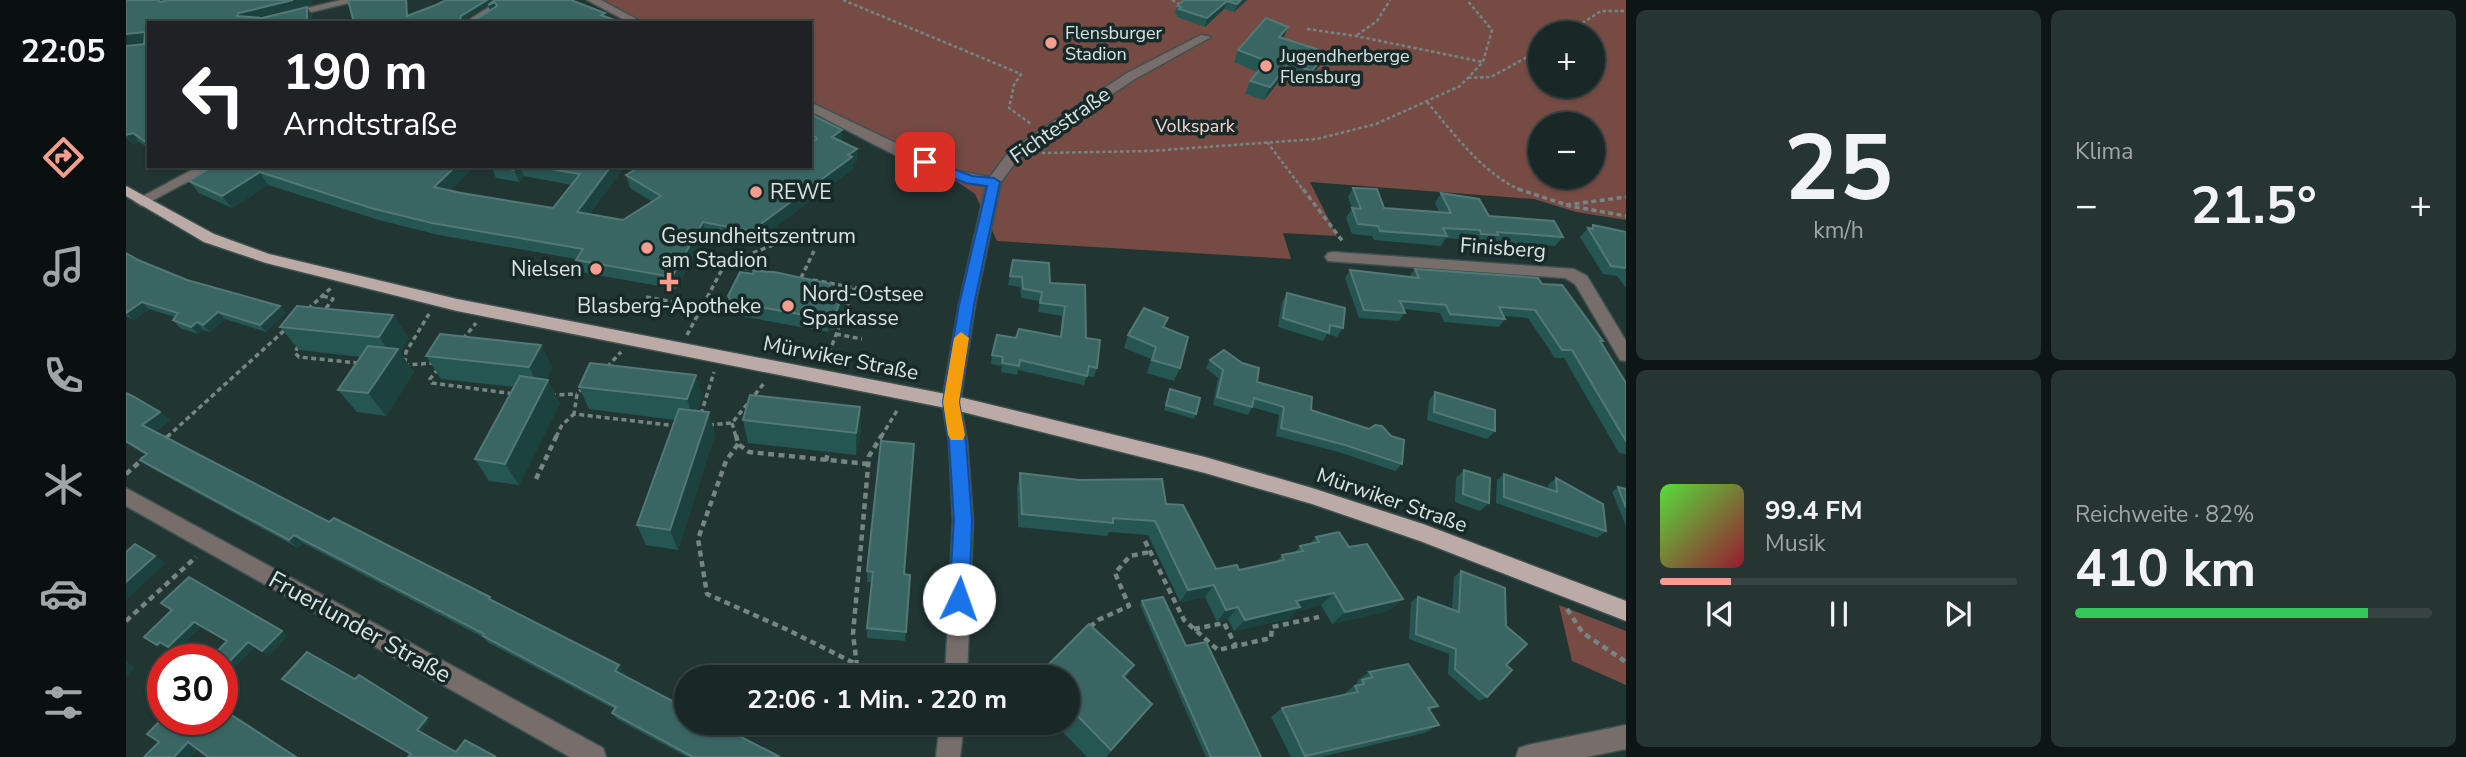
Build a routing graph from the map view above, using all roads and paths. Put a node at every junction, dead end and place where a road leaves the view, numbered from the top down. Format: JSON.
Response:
{"nodes":[{"id":1,"x":356,"y":0,"type":"edge"},
{"id":2,"x":508,"y":0,"type":"edge"},
{"id":3,"x":592,"y":0,"type":"edge"},
{"id":4,"x":843,"y":0,"type":"edge"},
{"id":5,"x":1172,"y":0,"type":"edge"},
{"id":6,"x":1390,"y":0,"type":"edge"},
{"id":7,"x":1467,"y":0,"type":"edge"},
{"id":8,"x":1179,"y":4,"type":"edge"},
{"id":9,"x":1626,"y":11,"type":"edge"},
{"id":10,"x":258,"y":21,"type":"edge"},
{"id":11,"x":471,"y":21,"type":"edge"},
{"id":12,"x":635,"y":21,"type":"edge"},
{"id":13,"x":1586,"y":21,"type":"edge"},
{"id":14,"x":1307,"y":29,"type":"dead end"},
{"id":15,"x":1356,"y":36,"type":"junction"},
{"id":16,"x":1205,"y":37,"type":"dead end"},
{"id":17,"x":1528,"y":57,"type":"edge"},
{"id":18,"x":1483,"y":62,"type":"junction"},
{"id":19,"x":1468,"y":78,"type":"junction"},
{"id":20,"x":1427,"y":102,"type":"junction"},
{"id":21,"x":812,"y":108,"type":"edge"},
{"id":22,"x":1031,"y":124,"type":"dead end"},
{"id":23,"x":1267,"y":142,"type":"junction"},
{"id":24,"x":1015,"y":153,"type":"junction"},
{"id":25,"x":206,"y":168,"type":"edge"},
{"id":26,"x":994,"y":182,"type":"junction"},
{"id":27,"x":126,"y":190,"type":"edge"},
{"id":28,"x":1626,"y":197,"type":"edge"},
{"id":29,"x":141,"y":201,"type":"junction"},
{"id":30,"x":1560,"y":205,"type":"junction"},
{"id":31,"x":1626,"y":216,"type":"edge"},
{"id":32,"x":788,"y":239,"type":"dead end"},
{"id":33,"x":814,"y":251,"type":"dead end"},
{"id":34,"x":1333,"y":257,"type":"dead end"},
{"id":35,"x":1356,"y":259,"type":"junction"},
{"id":36,"x":725,"y":264,"type":"junction"},
{"id":37,"x":776,"y":274,"type":"edge"},
{"id":38,"x":789,"y":276,"type":"edge"},
{"id":39,"x":343,"y":278,"type":"junction"},
{"id":40,"x":802,"y":278,"type":"junction"},
{"id":41,"x":855,"y":288,"type":"junction"},
{"id":42,"x":877,"y":292,"type":"dead end"},
{"id":43,"x":323,"y":296,"type":"junction"},
{"id":44,"x":646,"y":298,"type":"dead end"},
{"id":45,"x":438,"y":301,"type":"junction"},
{"id":46,"x":701,"y":307,"type":"junction"},
{"id":47,"x":486,"y":311,"type":"junction"},
{"id":48,"x":302,"y":314,"type":"edge"},
{"id":49,"x":318,"y":319,"type":"edge"},
{"id":50,"x":292,"y":324,"type":"edge"},
{"id":51,"x":691,"y":326,"type":"dead end"},
{"id":52,"x":836,"y":334,"type":"junction"},
{"id":53,"x":628,"y":339,"type":"junction"},
{"id":54,"x":862,"y":339,"type":"dead end"},
{"id":55,"x":303,"y":340,"type":"edge"},
{"id":56,"x":460,"y":342,"type":"edge"},
{"id":57,"x":1626,"y":355,"type":"edge"},
{"id":58,"x":720,"y":357,"type":"junction"},
{"id":59,"x":368,"y":364,"type":"edge"},
{"id":60,"x":393,"y":365,"type":"edge"},
{"id":61,"x":405,"y":365,"type":"junction"},
{"id":62,"x":772,"y":367,"type":"junction"},
{"id":63,"x":597,"y":376,"type":"edge"},
{"id":64,"x":819,"y":377,"type":"junction"},
{"id":65,"x":587,"y":385,"type":"edge"},
{"id":66,"x":903,"y":393,"type":"junction"},
{"id":67,"x":515,"y":394,"type":"edge"},
{"id":68,"x":578,"y":394,"type":"junction"},
{"id":69,"x":541,"y":395,"type":"edge"},
{"id":70,"x":951,"y":402,"type":"junction"},
{"id":71,"x":574,"y":414,"type":"junction"},
{"id":72,"x":732,"y":423,"type":"junction"},
{"id":73,"x":681,"y":427,"type":"edge"},
{"id":74,"x":738,"y":444,"type":"junction"},
{"id":75,"x":157,"y":446,"type":"edge"},
{"id":76,"x":774,"y":446,"type":"edge"},
{"id":77,"x":828,"y":452,"type":"edge"},
{"id":78,"x":772,"y":455,"type":"junction"},
{"id":79,"x":147,"y":456,"type":"edge"},
{"id":80,"x":826,"y":461,"type":"junction"},
{"id":81,"x":868,"y":464,"type":"junction"},
{"id":82,"x":126,"y":474,"type":"edge"},
{"id":83,"x":536,"y":479,"type":"dead end"},
{"id":84,"x":126,"y":496,"type":"edge"},
{"id":85,"x":1145,"y":541,"type":"dead end"},
{"id":86,"x":211,"y":543,"type":"junction"},
{"id":87,"x":1150,"y":552,"type":"junction"},
{"id":88,"x":1560,"y":586,"type":"junction"},
{"id":89,"x":1626,"y":611,"type":"edge"},
{"id":90,"x":1319,"y":617,"type":"dead end"},
{"id":91,"x":126,"y":621,"type":"edge"},
{"id":92,"x":1088,"y":629,"type":"edge"},
{"id":93,"x":1194,"y":629,"type":"junction"},
{"id":94,"x":1236,"y":646,"type":"junction"},
{"id":95,"x":1057,"y":658,"type":"edge"},
{"id":96,"x":1626,"y":662,"type":"edge"},
{"id":97,"x":855,"y":665,"type":"edge"},
{"id":98,"x":857,"y":665,"type":"edge"},
{"id":99,"x":957,"y":665,"type":"edge"},
{"id":100,"x":1050,"y":665,"type":"edge"},
{"id":101,"x":951,"y":735,"type":"edge"},
{"id":102,"x":1626,"y":737,"type":"edge"},
{"id":103,"x":594,"y":757,"type":"edge"},
{"id":104,"x":948,"y":757,"type":"edge"},
{"id":105,"x":1528,"y":757,"type":"edge"}],
"edges":[{"from":1,"to":10,"type":"street"},
{"from":2,"to":11,"type":"street"},
{"from":3,"to":12,"type":"street"},
{"from":4,"to":22,"type":"path"},
{"from":5,"to":8,"type":"path"},
{"from":6,"to":15,"type":"path"},
{"from":7,"to":18,"type":"path"},
{"from":9,"to":13,"type":"path"},
{"from":14,"to":15,"type":"path"},
{"from":15,"to":18,"type":"path"},
{"from":16,"to":24,"type":"street","name":"Fichtestraße"},
{"from":17,"to":19,"type":"path"},
{"from":18,"to":19,"type":"path"},
{"from":19,"to":20,"type":"path"},
{"from":20,"to":23,"type":"path"},
{"from":20,"to":30,"type":"path"},
{"from":21,"to":26,"type":"street"},
{"from":23,"to":24,"type":"path"},
{"from":23,"to":35,"type":"path"},
{"from":24,"to":26,"type":"street","name":"Fichtestraße"},
{"from":25,"to":29,"type":"street"},
{"from":26,"to":70,"type":"street","name":"Fichtestraße"},
{"from":27,"to":29,"type":"main road","name":"Mürwiker Straße"},
{"from":28,"to":30,"type":"path"},
{"from":29,"to":39,"type":"main road","name":"Mürwiker Straße"},
{"from":30,"to":31,"type":"path"},
{"from":32,"to":36,"type":"path"},
{"from":33,"to":40,"type":"path"},
{"from":34,"to":35,"type":"street","name":"Finisberg"},
{"from":35,"to":57,"type":"street","name":"Finisberg"},
{"from":36,"to":37,"type":"path"},
{"from":36,"to":46,"type":"path"},
{"from":38,"to":40,"type":"path"},
{"from":39,"to":43,"type":"path"},
{"from":39,"to":45,"type":"main road","name":"Mürwiker Straße"},
{"from":40,"to":41,"type":"path"},
{"from":41,"to":42,"type":"path"},
{"from":41,"to":52,"type":"path"},
{"from":43,"to":48,"type":"path"},
{"from":43,"to":49,"type":"path"},
{"from":44,"to":46,"type":"path"},
{"from":45,"to":47,"type":"main road","name":"Mürwiker Straße"},
{"from":45,"to":61,"type":"path"},
{"from":46,"to":51,"type":"path"},
{"from":47,"to":53,"type":"main road","name":"Mürwiker Straße"},
{"from":47,"to":56,"type":"path"},
{"from":50,"to":75,"type":"path"},
{"from":52,"to":54,"type":"path"},
{"from":52,"to":64,"type":"path"},
{"from":53,"to":58,"type":"main road","name":"Mürwiker Straße"},
{"from":53,"to":63,"type":"path"},
{"from":55,"to":59,"type":"path"},
{"from":58,"to":62,"type":"main road","name":"Mürwiker Straße"},
{"from":58,"to":72,"type":"path"},
{"from":60,"to":61,"type":"path"},
{"from":61,"to":67,"type":"path"},
{"from":62,"to":64,"type":"main road","name":"Mürwiker Straße"},
{"from":62,"to":72,"type":"path"},
{"from":64,"to":66,"type":"main road","name":"Mürwiker Straße"},
{"from":65,"to":68,"type":"path"},
{"from":66,"to":70,"type":"main road","name":"Mürwiker Straße"},
{"from":66,"to":81,"type":"path"},
{"from":68,"to":69,"type":"path"},
{"from":68,"to":71,"type":"path"},
{"from":70,"to":88,"type":"main road","name":"Mürwiker Straße"},
{"from":70,"to":99,"type":"street","name":"Fichtestraße"},
{"from":71,"to":73,"type":"path"},
{"from":71,"to":83,"type":"path"},
{"from":72,"to":74,"type":"path"},
{"from":74,"to":78,"type":"path"},
{"from":74,"to":97,"type":"path"},
{"from":76,"to":78,"type":"path"},
{"from":77,"to":80,"type":"path"},
{"from":78,"to":80,"type":"path"},
{"from":79,"to":82,"type":"path"},
{"from":80,"to":81,"type":"path"},
{"from":81,"to":98,"type":"path"},
{"from":84,"to":86,"type":"street","name":"Fruerlunder Straße"},
{"from":85,"to":87,"type":"path"},
{"from":86,"to":91,"type":"path"},
{"from":86,"to":103,"type":"street","name":"Fruerlunder Straße"},
{"from":87,"to":92,"type":"path"},
{"from":87,"to":93,"type":"path"},
{"from":88,"to":89,"type":"main road","name":"Mürwiker Straße"},
{"from":88,"to":96,"type":"path"},
{"from":90,"to":94,"type":"path"},
{"from":93,"to":94,"type":"path"},
{"from":93,"to":94,"type":"path"},
{"from":95,"to":100,"type":"path"},
{"from":101,"to":104,"type":"street"},
{"from":102,"to":105,"type":"street"}]}
